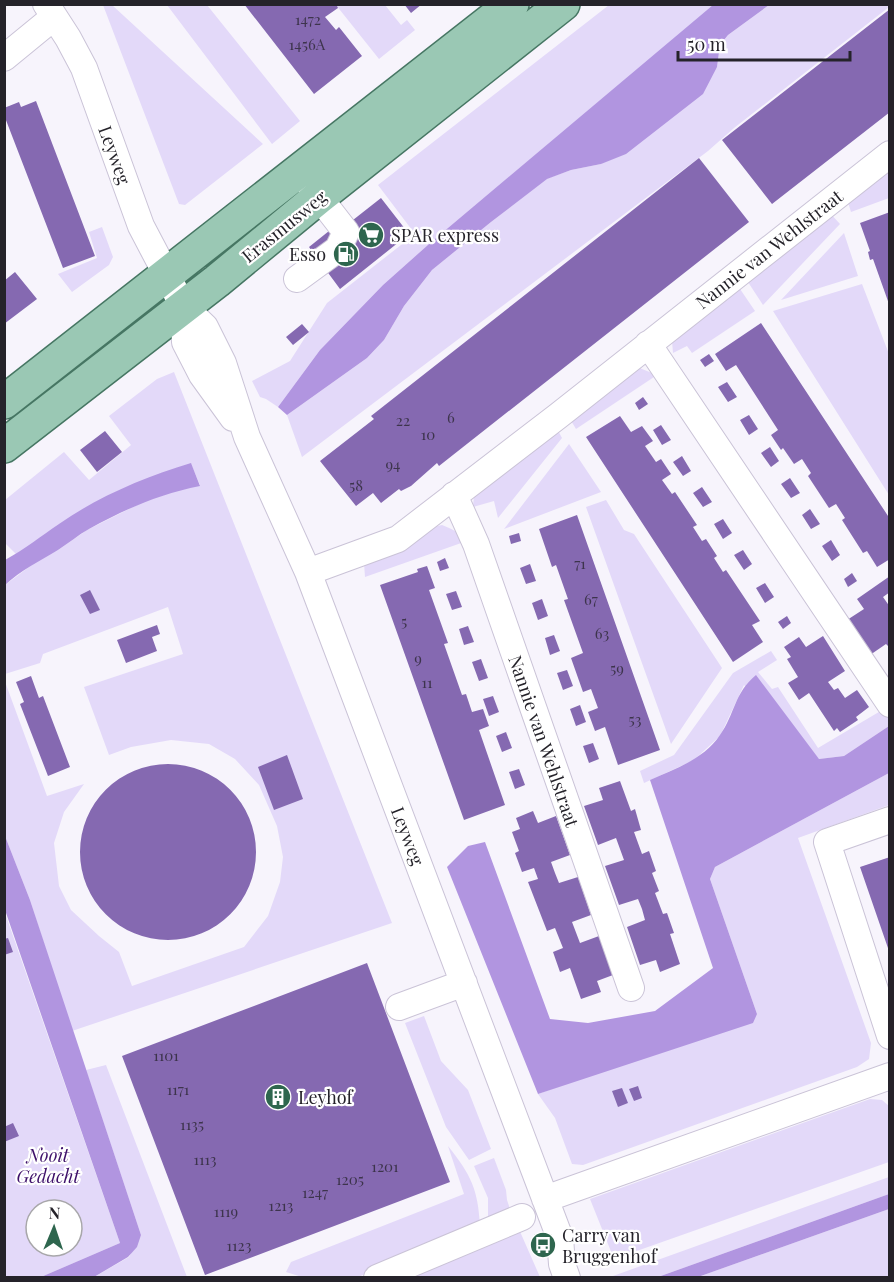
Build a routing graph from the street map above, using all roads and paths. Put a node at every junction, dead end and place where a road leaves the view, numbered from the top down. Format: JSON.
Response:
{"nodes":[{"id":1,"x":512,"y":4,"type":"edge"},
{"id":2,"x":563,"y":4,"type":"edge"},
{"id":3,"x":50,"y":11,"type":"edge"},
{"id":4,"x":4,"y":58,"type":"edge"},
{"id":5,"x":890,"y":154,"type":"edge"},
{"id":6,"x":299,"y":170,"type":"junction"},
{"id":7,"x":319,"y":197,"type":"junction"},
{"id":8,"x":166,"y":274,"type":"junction"},
{"id":9,"x":297,"y":279,"type":"dead end"},
{"id":10,"x":183,"y":306,"type":"junction"},
{"id":11,"x":648,"y":344,"type":"junction"},
{"id":12,"x":4,"y":402,"type":"edge"},
{"id":13,"x":4,"y":446,"type":"edge"},
{"id":14,"x":454,"y":495,"type":"junction"},
{"id":15,"x":308,"y":572,"type":"junction"},
{"id":16,"x":890,"y":704,"type":"edge"},
{"id":17,"x":890,"y":820,"type":"edge"},
{"id":18,"x":464,"y":983,"type":"junction"},
{"id":19,"x":631,"y":988,"type":"dead end"},
{"id":20,"x":399,"y":1007,"type":"dead end"},
{"id":21,"x":888,"y":1028,"type":"edge"},
{"id":22,"x":890,"y":1076,"type":"edge"},
{"id":23,"x":545,"y":1199,"type":"junction"},
{"id":24,"x":522,"y":1217,"type":"dead end"},
{"id":25,"x":560,"y":1238,"type":"junction"},
{"id":26,"x":377,"y":1278,"type":"edge"},
{"id":27,"x":567,"y":1278,"type":"edge"},
{"id":28,"x":586,"y":1278,"type":"edge"}],
"edges":[{"from":1,"to":6,"type":"main road","name":"Erasmusweg"},
{"from":2,"to":7,"type":"main road","name":"Erasmusweg"},
{"from":3,"to":4,"type":"street"},
{"from":3,"to":8,"type":"street","name":"Leyweg"},
{"from":5,"to":11,"type":"street","name":"Nannie van Wehlstraat"},
{"from":6,"to":7,"type":"street"},
{"from":6,"to":8,"type":"main road","name":"Erasmusweg"},
{"from":7,"to":9,"type":"street"},
{"from":7,"to":10,"type":"main road","name":"Erasmusweg"},
{"from":8,"to":10,"type":"street","name":"Leyweg"},
{"from":8,"to":12,"type":"main road","name":"Erasmusweg"},
{"from":10,"to":13,"type":"main road","name":"Erasmusweg"},
{"from":10,"to":15,"type":"street","name":"Leyweg"},
{"from":11,"to":14,"type":"street","name":"Nannie van Wehlstraat"},
{"from":11,"to":16,"type":"street"},
{"from":14,"to":15,"type":"street","name":"Nannie van Wehlstraat"},
{"from":14,"to":19,"type":"street","name":"Nannie van Wehlstraat"},
{"from":15,"to":18,"type":"street","name":"Leyweg"},
{"from":17,"to":21,"type":"street"},
{"from":18,"to":20,"type":"street"},
{"from":18,"to":23,"type":"street","name":"Leyweg"},
{"from":22,"to":23,"type":"street"},
{"from":23,"to":25,"type":"street","name":"Leyweg"},
{"from":24,"to":26,"type":"street"},
{"from":25,"to":27,"type":"street","name":"Leyweg"},
{"from":25,"to":28,"type":"street","name":"Leyweg"}]}
